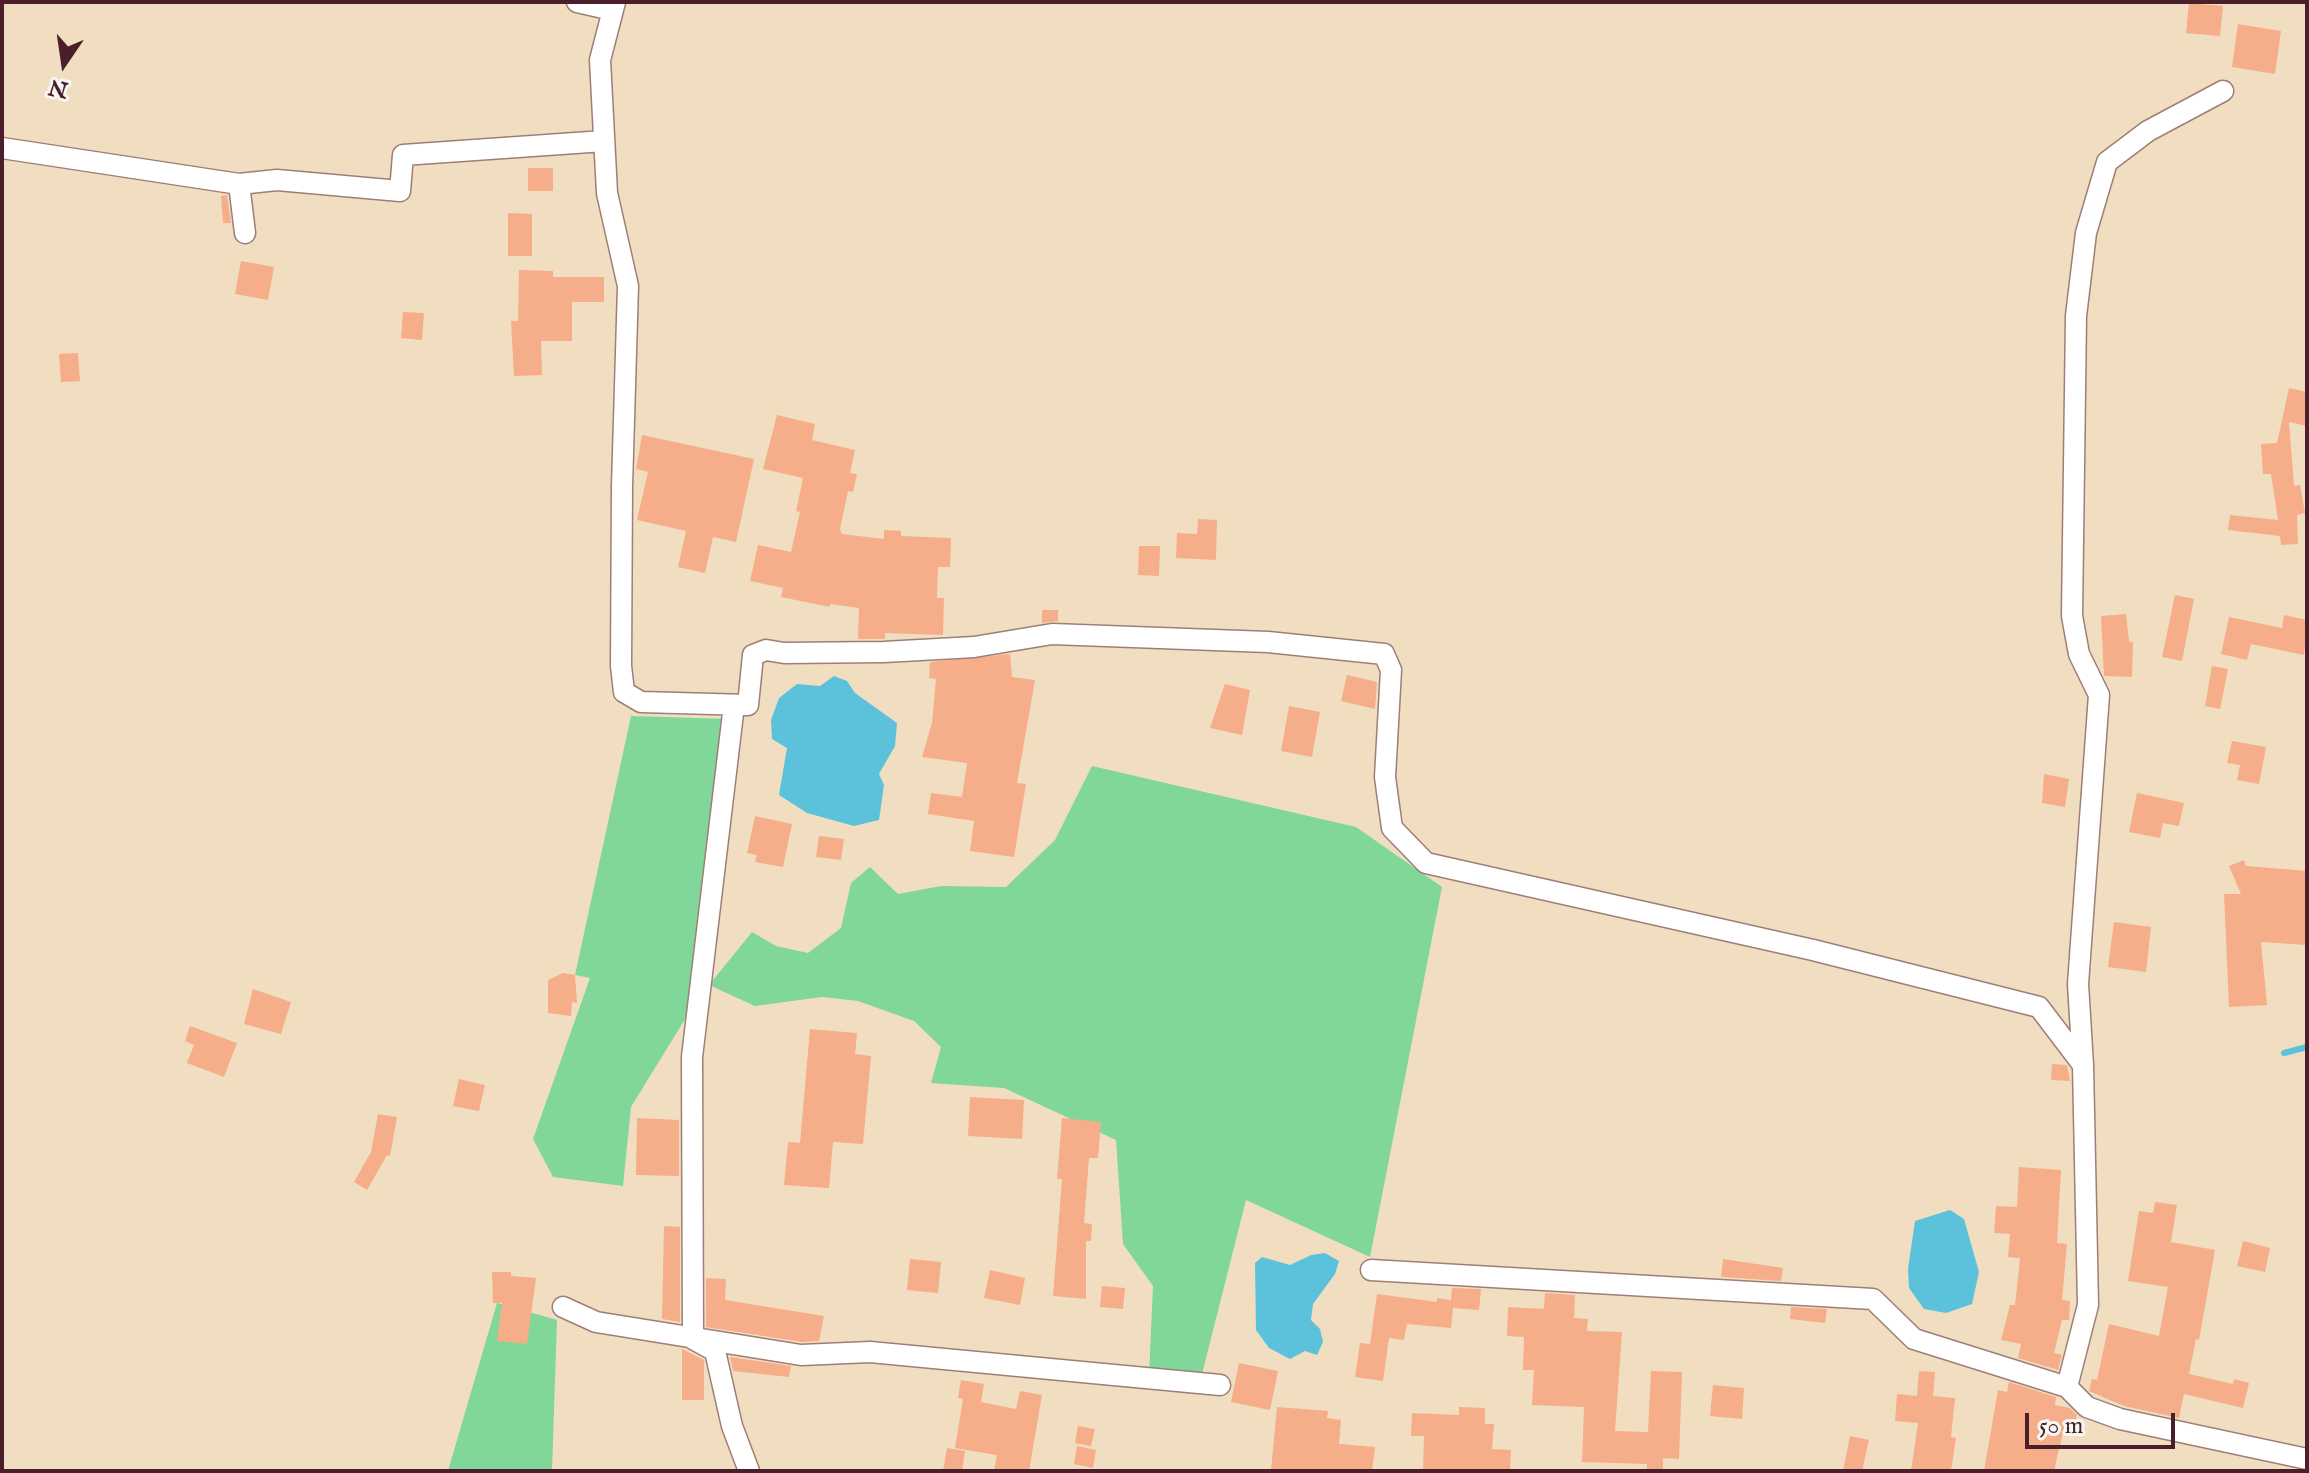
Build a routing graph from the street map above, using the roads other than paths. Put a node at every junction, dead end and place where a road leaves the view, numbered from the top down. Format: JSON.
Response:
{"nodes":[{"id":1,"x":577,"y":2,"type":"edge"},
{"id":2,"x":614,"y":6,"type":"edge"},
{"id":3,"x":2223,"y":91,"type":"dead end"},
{"id":4,"x":604,"y":141,"type":"junction"},
{"id":5,"x":2,"y":148,"type":"edge"},
{"id":6,"x":239,"y":184,"type":"junction"},
{"id":7,"x":245,"y":233,"type":"dead end"},
{"id":8,"x":734,"y":705,"type":"junction"},
{"id":9,"x":2083,"y":1065,"type":"junction"},
{"id":10,"x":1371,"y":1270,"type":"dead end"},
{"id":11,"x":563,"y":1307,"type":"dead end"},
{"id":12,"x":693,"y":1339,"type":"junction"},
{"id":13,"x":1220,"y":1385,"type":"dead end"},
{"id":14,"x":2067,"y":1387,"type":"junction"},
{"id":15,"x":2307,"y":1459,"type":"edge"},
{"id":16,"x":749,"y":1471,"type":"edge"}],
"edges":[{"from":1,"to":2,"type":"street"},
{"from":2,"to":4,"type":"street"},
{"from":3,"to":9,"type":"street"},
{"from":4,"to":6,"type":"street"},
{"from":4,"to":8,"type":"street"},
{"from":5,"to":6,"type":"street"},
{"from":6,"to":7,"type":"street"},
{"from":8,"to":9,"type":"street"},
{"from":8,"to":12,"type":"street"},
{"from":9,"to":14,"type":"street"},
{"from":10,"to":14,"type":"street"},
{"from":11,"to":12,"type":"street"},
{"from":12,"to":13,"type":"street"},
{"from":12,"to":16,"type":"street"},
{"from":14,"to":15,"type":"street"}]}
